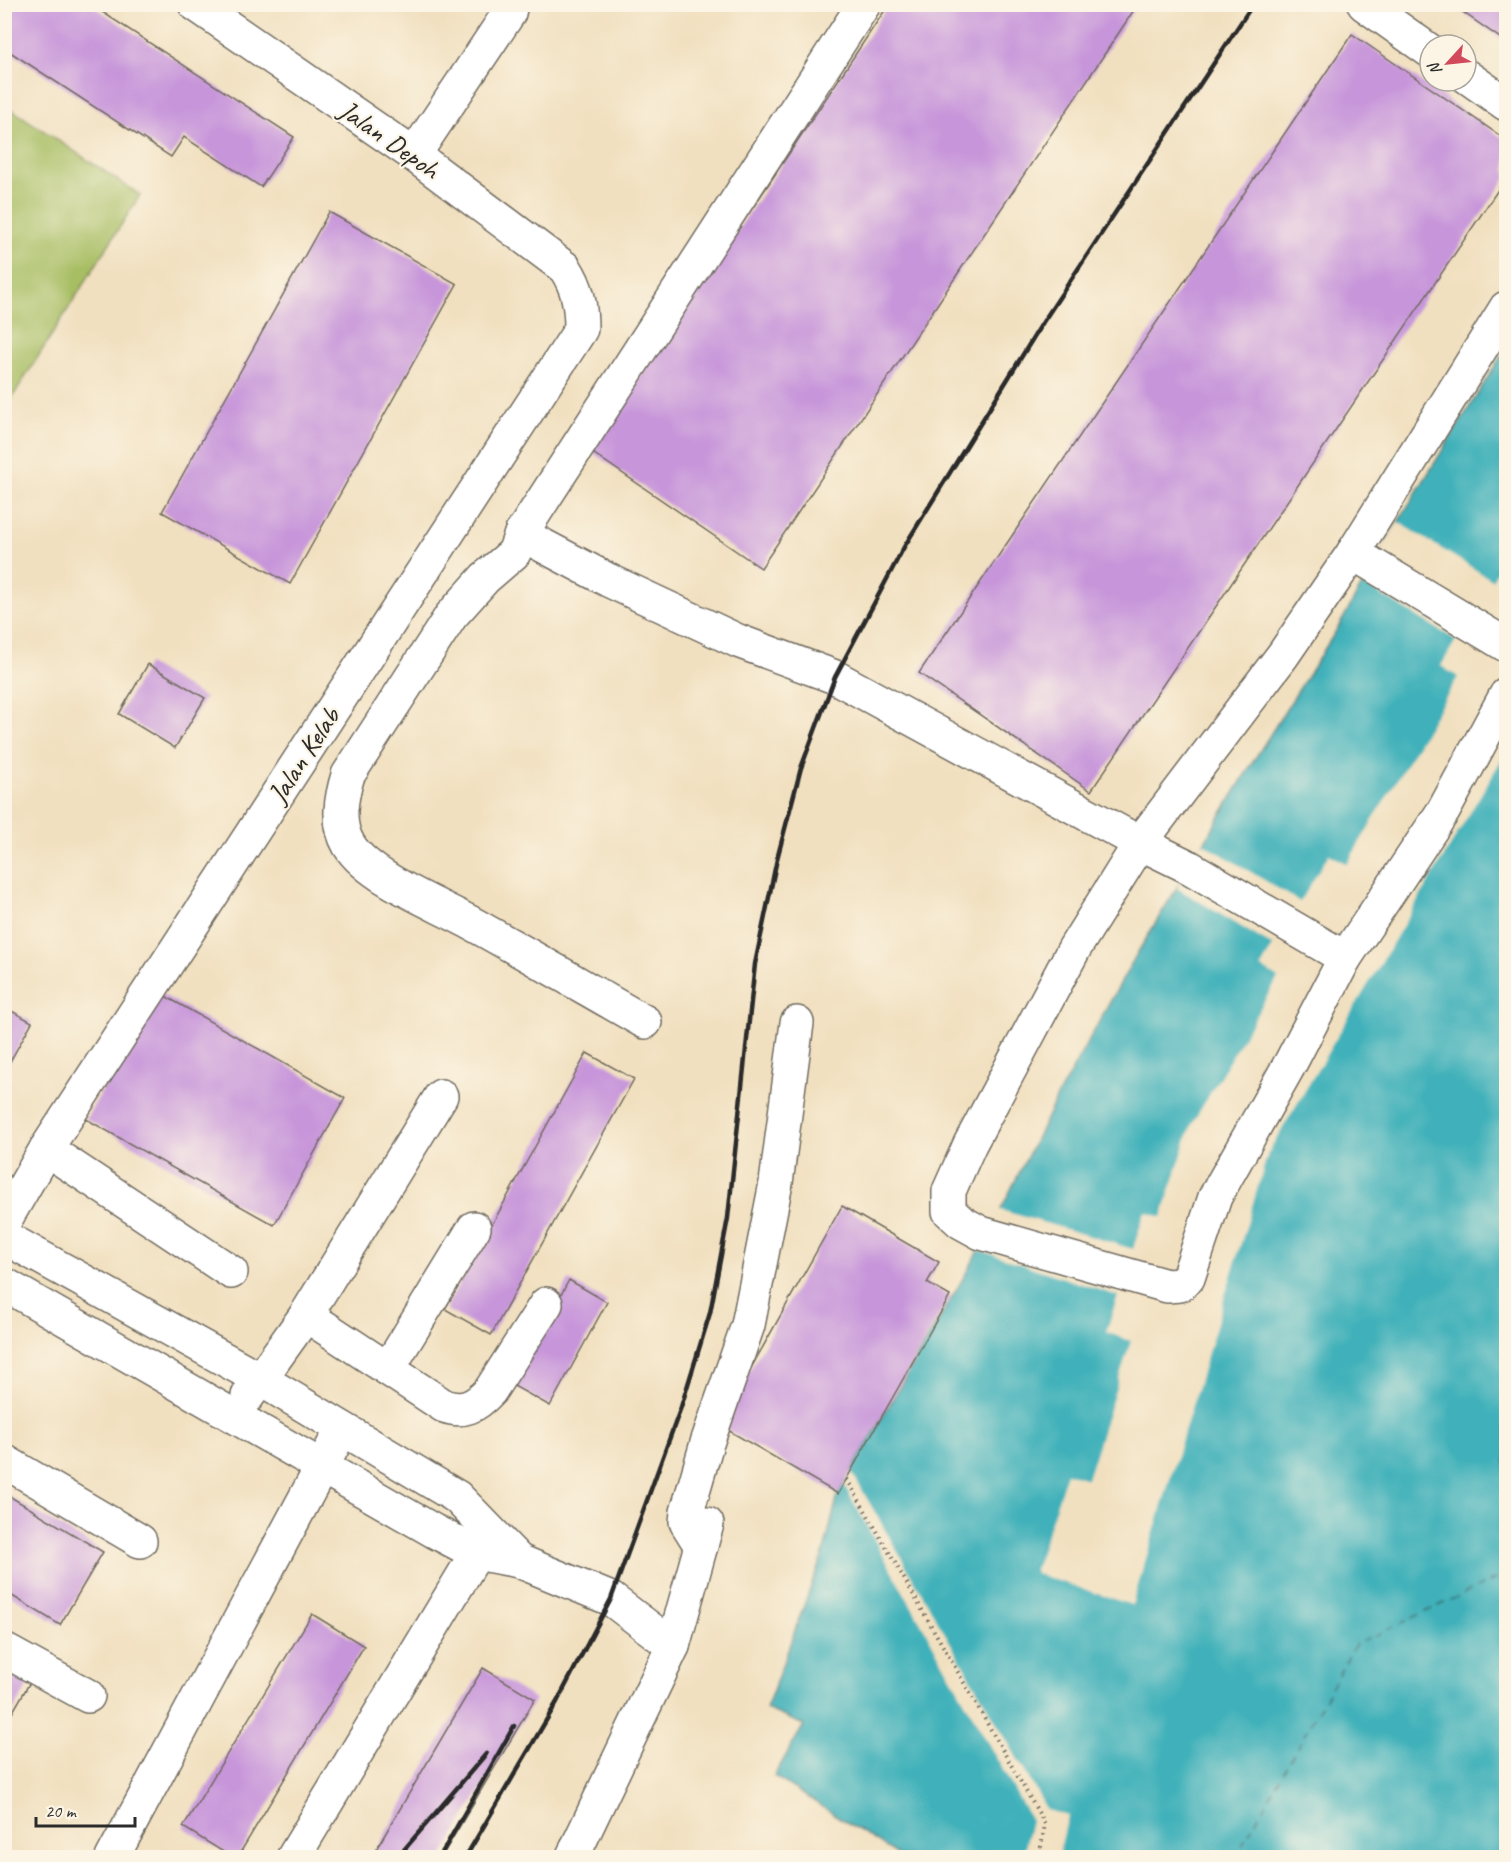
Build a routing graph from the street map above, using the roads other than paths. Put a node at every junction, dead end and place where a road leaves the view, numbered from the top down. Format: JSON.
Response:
{"nodes":[{"id":1,"x":195,"y":4,"type":"edge"},
{"id":2,"x":511,"y":4,"type":"edge"},
{"id":3,"x":864,"y":4,"type":"edge"},
{"id":4,"x":1364,"y":4,"type":"edge"},
{"id":5,"x":1418,"y":42,"type":"edge"},
{"id":6,"x":1478,"y":84,"type":"edge"},
{"id":7,"x":1506,"y":104,"type":"edge"},
{"id":8,"x":414,"y":155,"type":"junction"},
{"id":9,"x":576,"y":283,"type":"joint"},
{"id":10,"x":1506,"y":308,"type":"edge"},
{"id":11,"x":520,"y":534,"type":"junction"},
{"id":12,"x":1353,"y":553,"type":"junction"},
{"id":13,"x":1506,"y":645,"type":"edge"},
{"id":14,"x":1506,"y":695,"type":"edge"},
{"id":15,"x":1140,"y":843,"type":"junction"},
{"id":16,"x":1345,"y":958,"type":"junction"},
{"id":17,"x":645,"y":1022,"type":"dead end"},
{"id":18,"x":797,"y":1023,"type":"dead end"},
{"id":19,"x":441,"y":1096,"type":"dead end"},
{"id":20,"x":46,"y":1149,"type":"junction"},
{"id":21,"x":4,"y":1222,"type":"edge"},
{"id":22,"x":474,"y":1228,"type":"dead end"},
{"id":23,"x":4,"y":1237,"type":"edge"},
{"id":24,"x":231,"y":1272,"type":"dead end"},
{"id":25,"x":4,"y":1284,"type":"edge"},
{"id":26,"x":546,"y":1304,"type":"dead end"},
{"id":27,"x":306,"y":1315,"type":"junction"},
{"id":28,"x":388,"y":1369,"type":"junction"},
{"id":29,"x":260,"y":1379,"type":"junction"},
{"id":30,"x":235,"y":1414,"type":"junction"},
{"id":31,"x":343,"y":1429,"type":"junction"},
{"id":32,"x":732,"y":1433,"type":"dead end"},
{"id":33,"x":4,"y":1461,"type":"edge"},
{"id":34,"x":323,"y":1466,"type":"junction"},
{"id":35,"x":140,"y":1541,"type":"dead end"},
{"id":36,"x":483,"y":1542,"type":"junction"},
{"id":37,"x":701,"y":1545,"type":"junction"},
{"id":38,"x":673,"y":1646,"type":"junction"},
{"id":39,"x":4,"y":1650,"type":"edge"},
{"id":40,"x":88,"y":1696,"type":"dead end"},
{"id":41,"x":112,"y":1857,"type":"edge"},
{"id":42,"x":293,"y":1857,"type":"edge"},
{"id":43,"x":572,"y":1857,"type":"edge"}],
"edges":[{"from":1,"to":8,"type":"street","name":"Jalan Depoh"},
{"from":2,"to":8,"type":"street"},
{"from":3,"to":11,"type":"street"},
{"from":4,"to":5,"type":"street"},
{"from":6,"to":7,"type":"street"},
{"from":8,"to":9,"type":"street","name":"Jalan Depoh"},
{"from":9,"to":20,"type":"street","name":"Jalan Kelab"},
{"from":10,"to":12,"type":"street"},
{"from":11,"to":15,"type":"street"},
{"from":11,"to":17,"type":"street"},
{"from":12,"to":13,"type":"street"},
{"from":12,"to":15,"type":"street"},
{"from":14,"to":16,"type":"street"},
{"from":15,"to":16,"type":"street"},
{"from":15,"to":16,"type":"street"},
{"from":18,"to":37,"type":"street"},
{"from":19,"to":27,"type":"street"},
{"from":20,"to":21,"type":"street","name":"Jalan Kelab"},
{"from":20,"to":24,"type":"street"},
{"from":22,"to":28,"type":"street"},
{"from":23,"to":29,"type":"street"},
{"from":25,"to":30,"type":"street"},
{"from":26,"to":28,"type":"street"},
{"from":27,"to":28,"type":"street"},
{"from":27,"to":29,"type":"street"},
{"from":29,"to":30,"type":"street"},
{"from":29,"to":31,"type":"street"},
{"from":30,"to":34,"type":"street"},
{"from":31,"to":34,"type":"street"},
{"from":31,"to":36,"type":"street"},
{"from":32,"to":37,"type":"street"},
{"from":33,"to":35,"type":"street"},
{"from":34,"to":36,"type":"street"},
{"from":34,"to":41,"type":"street"},
{"from":36,"to":38,"type":"street"},
{"from":36,"to":42,"type":"street"},
{"from":37,"to":38,"type":"street"},
{"from":38,"to":43,"type":"street"},
{"from":39,"to":40,"type":"street"}]}
